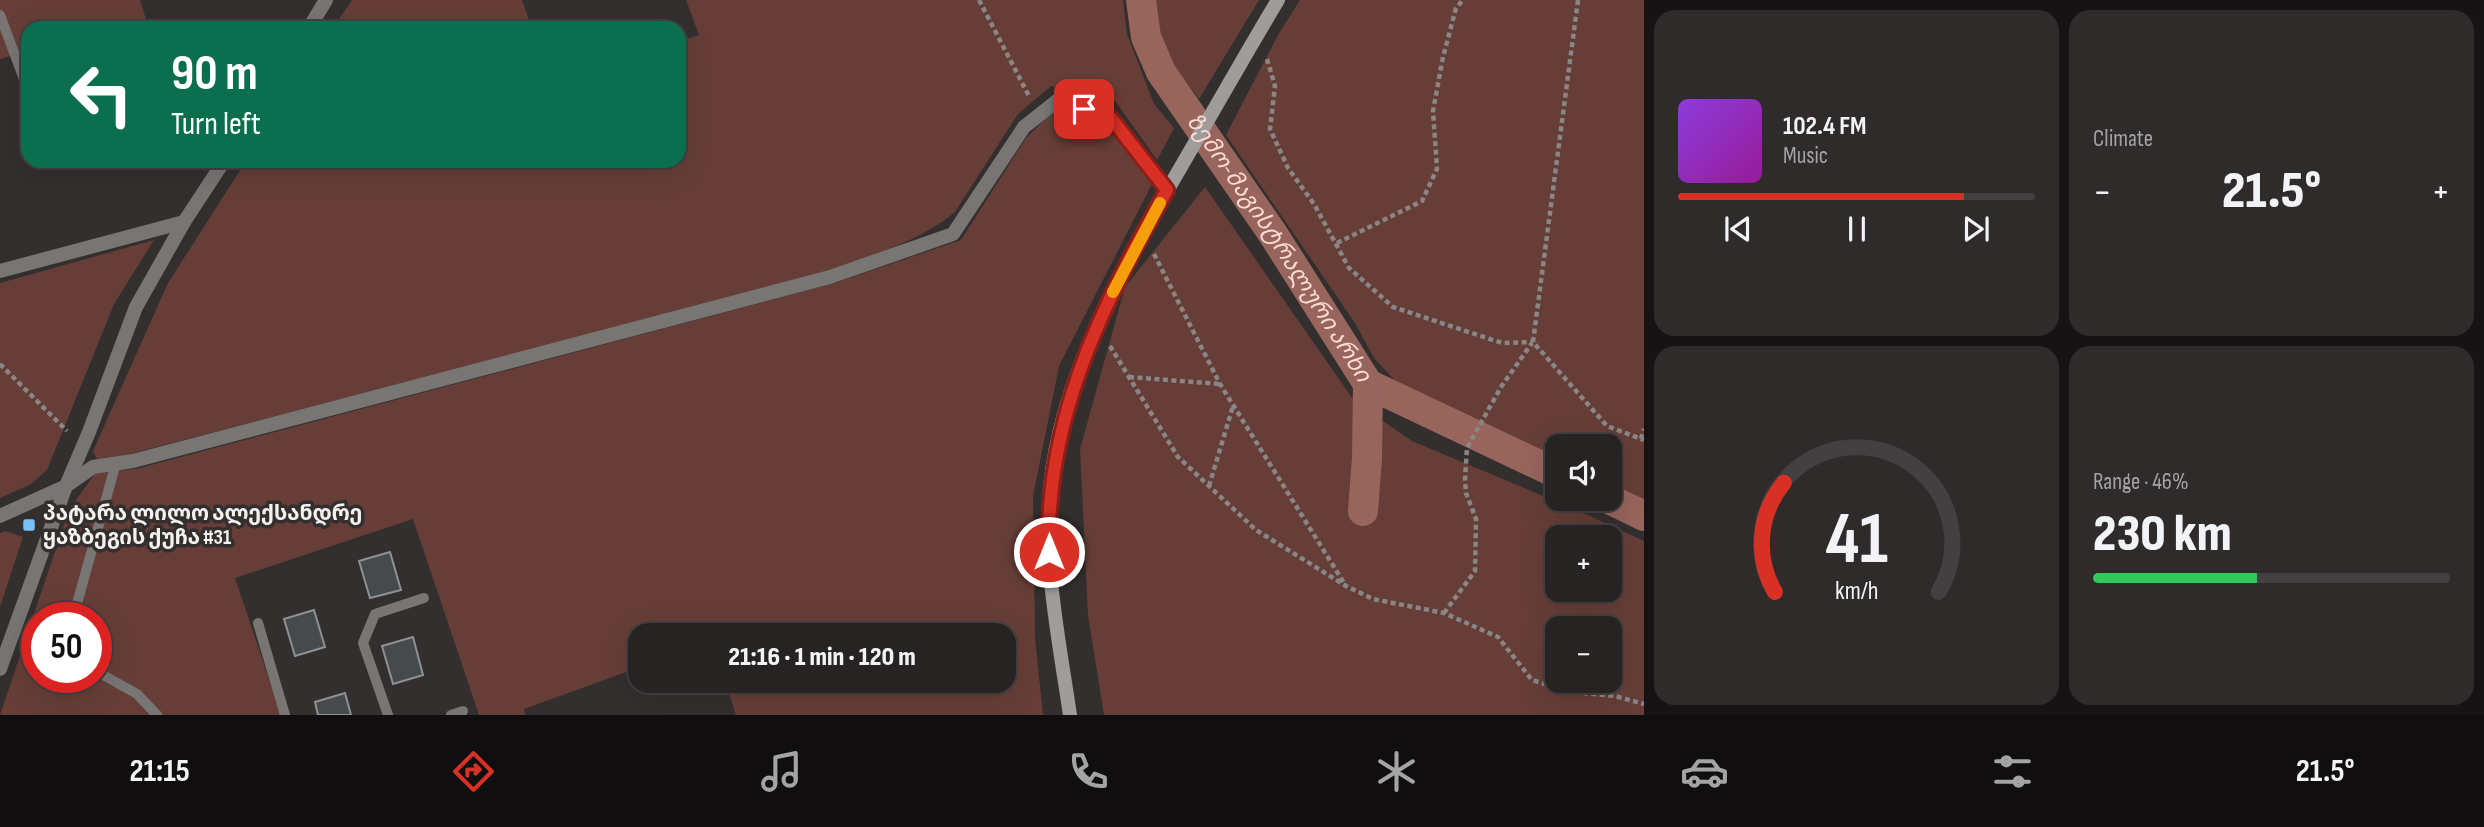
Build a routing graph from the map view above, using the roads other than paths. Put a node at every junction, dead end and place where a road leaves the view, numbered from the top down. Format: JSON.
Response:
{"nodes":[{"id":1,"x":326,"y":0,"type":"edge"},
{"id":2,"x":1278,"y":0,"type":"edge"},
{"id":3,"x":0,"y":15,"type":"edge"},
{"id":4,"x":313,"y":21,"type":"edge"},
{"id":5,"x":21,"y":71,"type":"edge"},
{"id":6,"x":219,"y":168,"type":"edge"},
{"id":7,"x":1167,"y":190,"type":"junction"},
{"id":8,"x":184,"y":222,"type":"junction"},
{"id":9,"x":0,"y":271,"type":"edge"},
{"id":10,"x":116,"y":463,"type":"junction"},
{"id":11,"x":66,"y":486,"type":"junction"},
{"id":12,"x":0,"y":516,"type":"edge"},
{"id":13,"x":424,"y":598,"type":"dead end"},
{"id":14,"x":77,"y":602,"type":"edge"},
{"id":15,"x":258,"y":623,"type":"dead end"},
{"id":16,"x":0,"y":669,"type":"edge"},
{"id":17,"x":112,"y":680,"type":"edge"},
{"id":18,"x":463,"y":710,"type":"dead end"},
{"id":19,"x":157,"y":715,"type":"edge"},
{"id":20,"x":285,"y":715,"type":"edge"},
{"id":21,"x":388,"y":715,"type":"edge"},
{"id":22,"x":451,"y":715,"type":"edge"},
{"id":23,"x":1070,"y":715,"type":"edge"}],
"edges":[{"from":1,"to":4,"type":"street"},
{"from":2,"to":7,"type":"main road"},
{"from":3,"to":5,"type":"lane"},
{"from":6,"to":8,"type":"street"},
{"from":7,"to":10,"type":"street"},
{"from":7,"to":23,"type":"main road"},
{"from":8,"to":9,"type":"street"},
{"from":8,"to":11,"type":"street"},
{"from":10,"to":11,"type":"street"},
{"from":10,"to":14,"type":"lane"},
{"from":11,"to":12,"type":"street"},
{"from":11,"to":16,"type":"street"},
{"from":13,"to":21,"type":"lane"},
{"from":15,"to":20,"type":"lane"},
{"from":17,"to":19,"type":"lane"},
{"from":18,"to":22,"type":"lane"}]}
